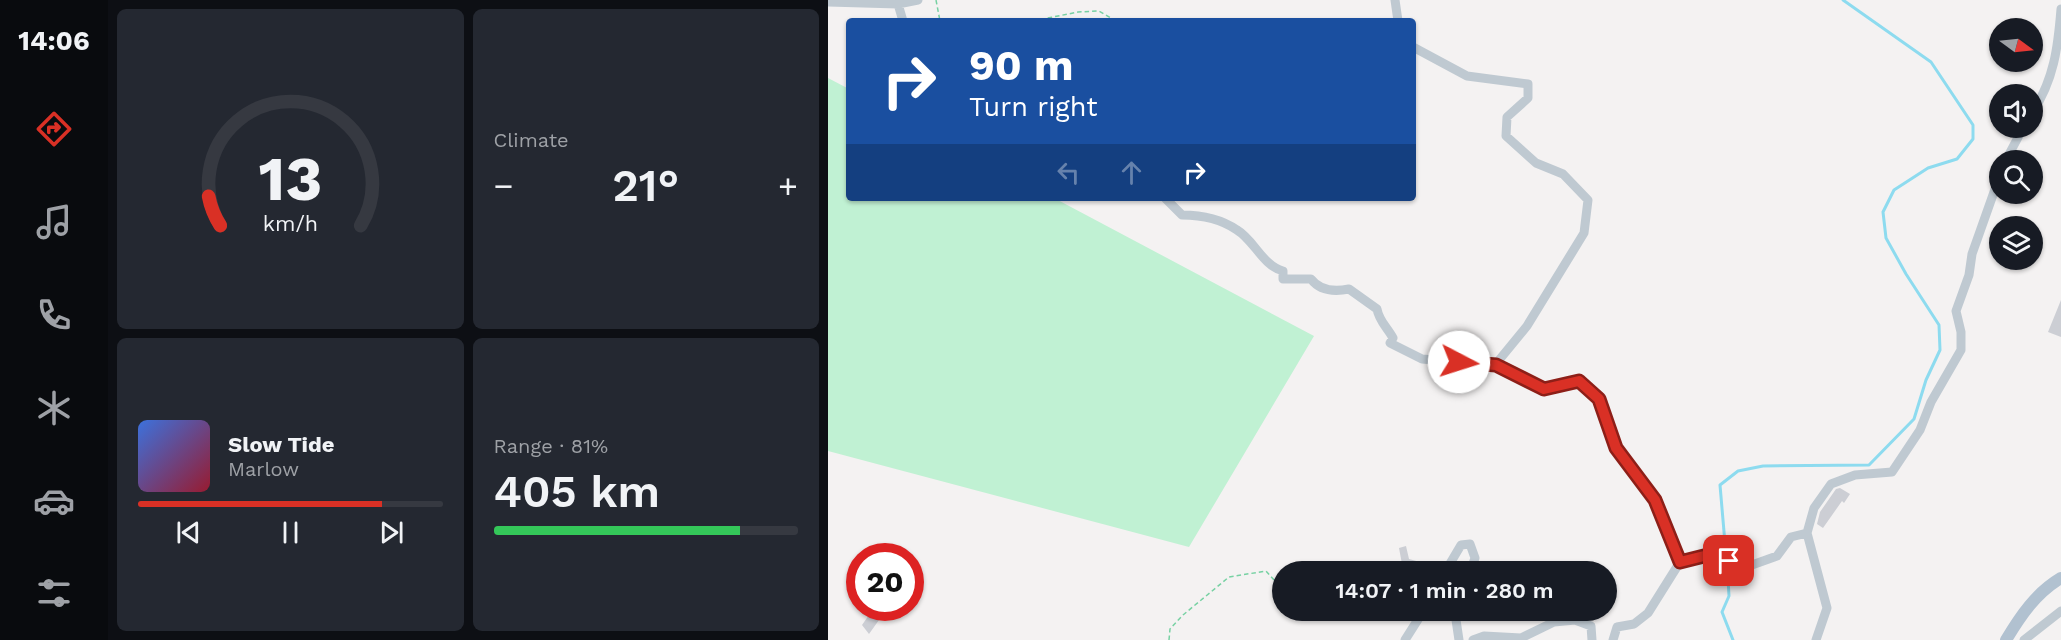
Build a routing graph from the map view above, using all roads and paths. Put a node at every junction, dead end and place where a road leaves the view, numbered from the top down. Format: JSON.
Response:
{"nodes":[{"id":1,"x":918,"y":0,"type":"edge"},
{"id":2,"x":936,"y":0,"type":"edge"},
{"id":3,"x":1395,"y":0,"type":"edge"},
{"id":4,"x":828,"y":2,"type":"edge"},
{"id":5,"x":898,"y":4,"type":"junction"},
{"id":6,"x":2061,"y":9,"type":"edge"},
{"id":7,"x":902,"y":18,"type":"edge"},
{"id":8,"x":939,"y":18,"type":"edge"},
{"id":9,"x":1048,"y":18,"type":"edge"},
{"id":10,"x":1111,"y":18,"type":"edge"},
{"id":11,"x":1398,"y":18,"type":"edge"},
{"id":12,"x":1416,"y":49,"type":"edge"},
{"id":13,"x":2043,"y":94,"type":"edge"},
{"id":14,"x":1168,"y":201,"type":"edge"},
{"id":15,"x":1990,"y":204,"type":"edge"},
{"id":16,"x":1496,"y":365,"type":"junction"},
{"id":17,"x":1807,"y":533,"type":"junction"},
{"id":18,"x":1452,"y":561,"type":"edge"},
{"id":19,"x":1473,"y":561,"type":"edge"},
{"id":20,"x":1680,"y":562,"type":"junction"},
{"id":21,"x":1272,"y":578,"type":"edge"},
{"id":22,"x":2061,"y":578,"type":"edge"},
{"id":23,"x":2061,"y":611,"type":"edge"},
{"id":24,"x":1417,"y":621,"type":"edge"},
{"id":25,"x":1456,"y":621,"type":"edge"},
{"id":26,"x":1169,"y":640,"type":"edge"},
{"id":27,"x":1405,"y":640,"type":"edge"},
{"id":28,"x":1459,"y":640,"type":"edge"},
{"id":29,"x":1473,"y":640,"type":"edge"},
{"id":30,"x":1592,"y":640,"type":"edge"},
{"id":31,"x":1613,"y":640,"type":"edge"},
{"id":32,"x":1816,"y":640,"type":"edge"},
{"id":33,"x":2006,"y":640,"type":"edge"},
{"id":34,"x":2024,"y":640,"type":"edge"}],
"edges":[{"from":1,"to":5,"type":"street"},
{"from":2,"to":8,"type":"path"},
{"from":3,"to":11,"type":"street"},
{"from":4,"to":5,"type":"street"},
{"from":5,"to":7,"type":"street"},
{"from":6,"to":13,"type":"street"},
{"from":9,"to":10,"type":"path"},
{"from":12,"to":16,"type":"street"},
{"from":14,"to":16,"type":"street"},
{"from":15,"to":17,"type":"street"},
{"from":16,"to":20,"type":"street"},
{"from":17,"to":20,"type":"street"},
{"from":17,"to":32,"type":"street"},
{"from":18,"to":19,"type":"street"},
{"from":20,"to":31,"type":"street"},
{"from":21,"to":26,"type":"path"},
{"from":22,"to":33,"type":"main road"},
{"from":23,"to":34,"type":"street"},
{"from":24,"to":27,"type":"street"},
{"from":25,"to":28,"type":"street"},
{"from":29,"to":30,"type":"street"}]}
